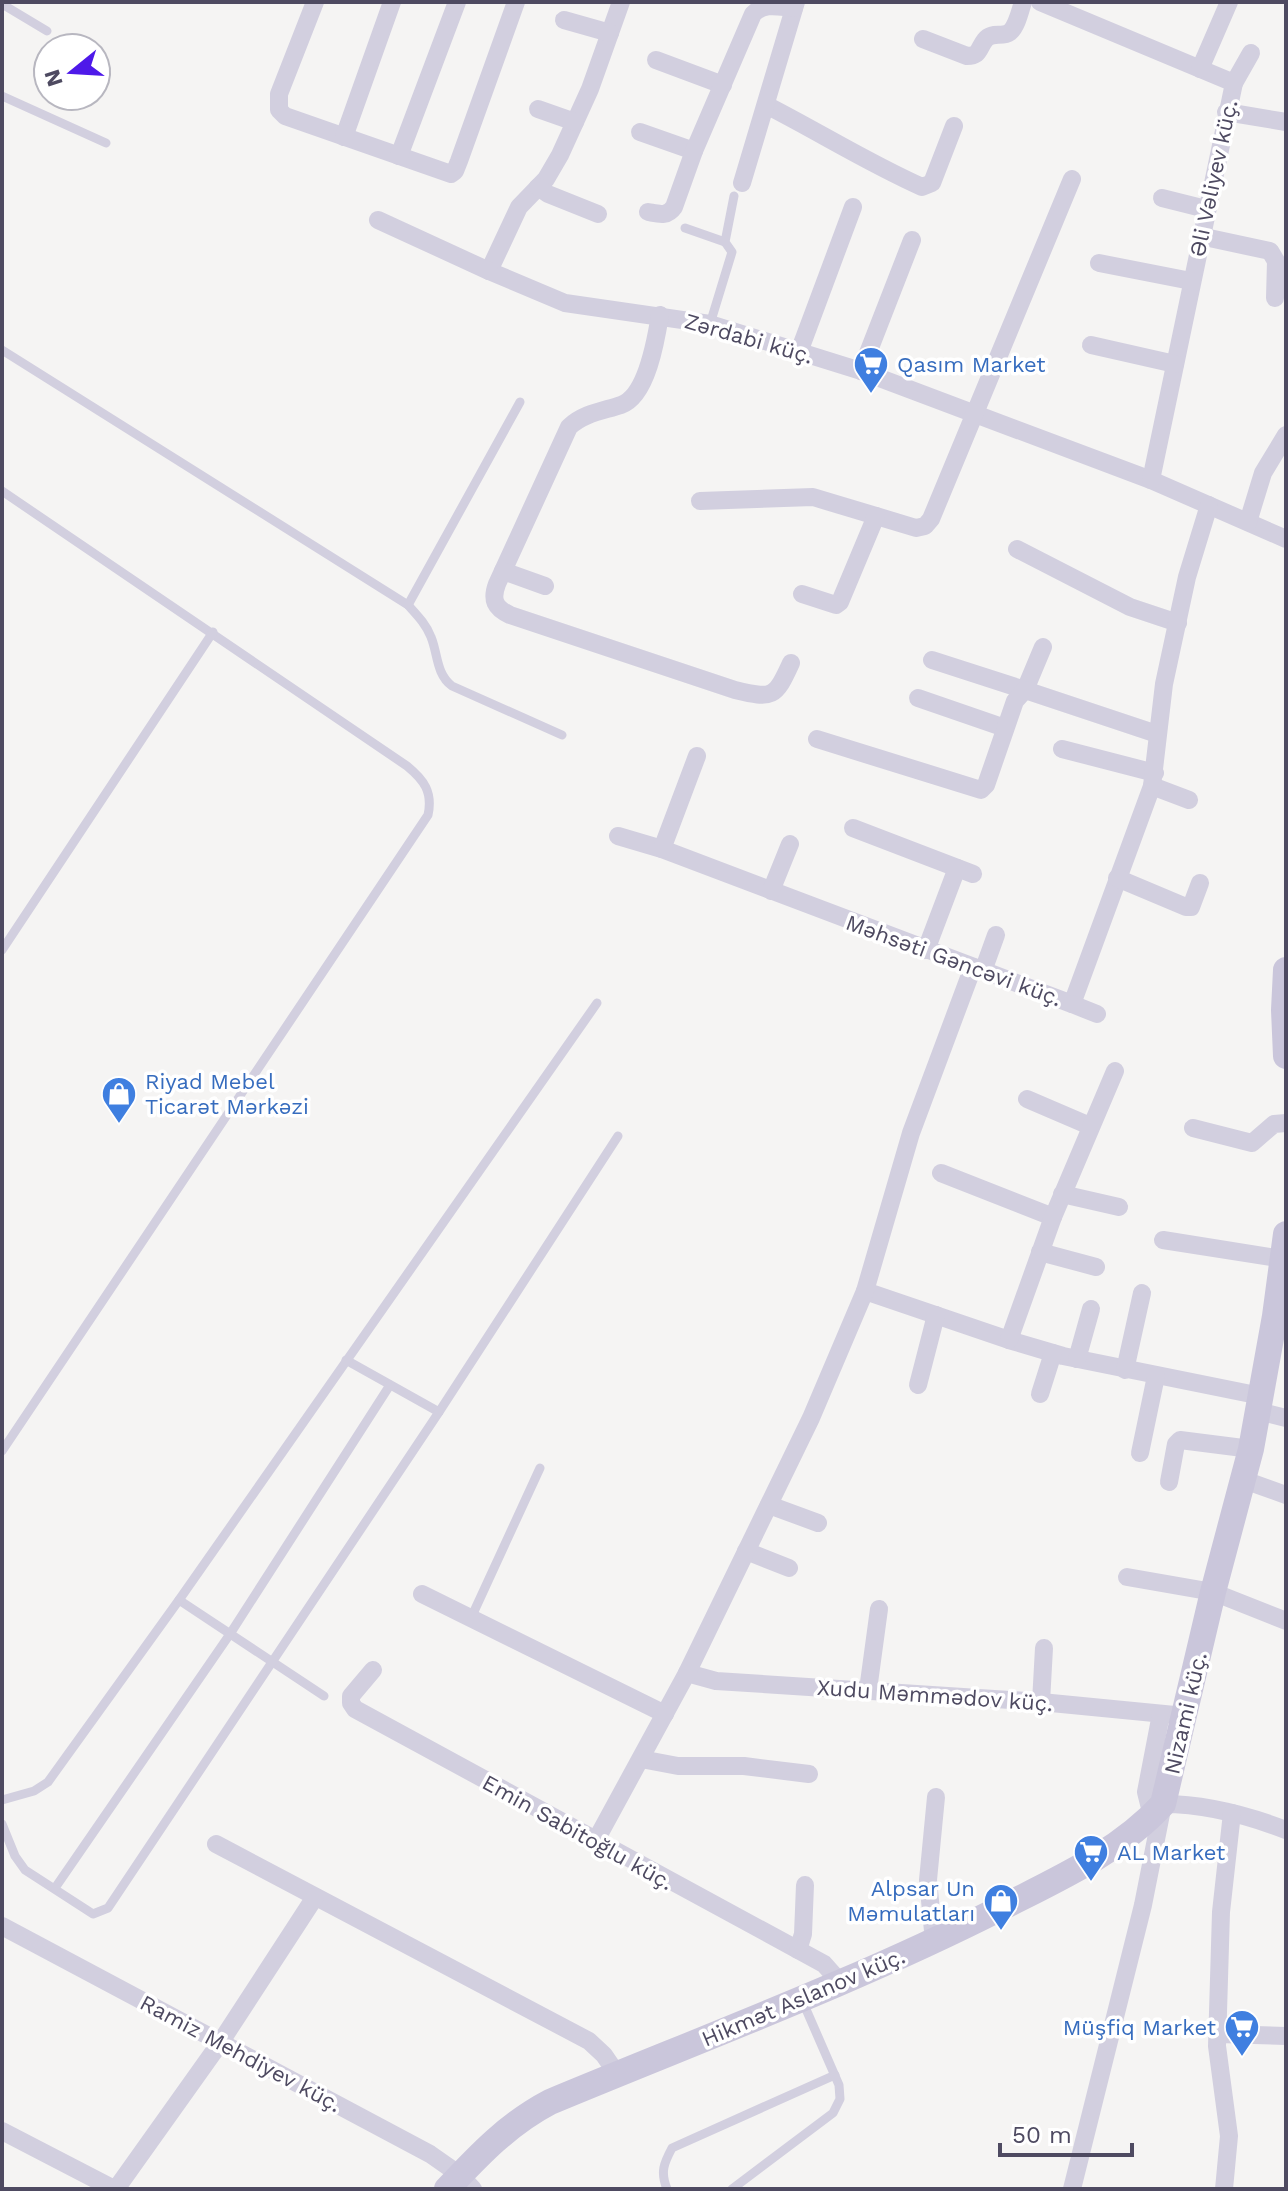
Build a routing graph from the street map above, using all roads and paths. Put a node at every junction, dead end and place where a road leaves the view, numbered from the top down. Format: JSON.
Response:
{"nodes":[{"id":1,"x":315,"y":2,"type":"edge"},
{"id":2,"x":392,"y":2,"type":"edge"},
{"id":3,"x":457,"y":2,"type":"edge"},
{"id":4,"x":516,"y":2,"type":"edge"},
{"id":5,"x":621,"y":2,"type":"edge"},
{"id":6,"x":1023,"y":2,"type":"edge"},
{"id":7,"x":1040,"y":2,"type":"edge"},
{"id":8,"x":1229,"y":2,"type":"edge"},
{"id":9,"x":2,"y":4,"type":"edge"},
{"id":10,"x":795,"y":5,"type":"edge"},
{"id":11,"x":564,"y":20,"type":"dead end"},
{"id":12,"x":47,"y":31,"type":"dead end"},
{"id":13,"x":610,"y":33,"type":"junction"},
{"id":14,"x":923,"y":39,"type":"dead end"},
{"id":15,"x":1251,"y":53,"type":"dead end"},
{"id":16,"x":656,"y":60,"type":"dead end"},
{"id":17,"x":1200,"y":69,"type":"junction"},
{"id":18,"x":1234,"y":83,"type":"junction"},
{"id":19,"x":723,"y":85,"type":"junction"},
{"id":20,"x":2,"y":96,"type":"edge"},
{"id":21,"x":766,"y":105,"type":"junction"},
{"id":22,"x":538,"y":109,"type":"dead end"},
{"id":23,"x":1226,"y":112,"type":"junction"},
{"id":24,"x":575,"y":122,"type":"junction"},
{"id":25,"x":1286,"y":122,"type":"edge"},
{"id":26,"x":954,"y":126,"type":"dead end"},
{"id":27,"x":640,"y":132,"type":"dead end"},
{"id":28,"x":344,"y":137,"type":"junction"},
{"id":29,"x":106,"y":143,"type":"dead end"},
{"id":30,"x":694,"y":151,"type":"junction"},
{"id":31,"x":399,"y":156,"type":"junction"},
{"id":32,"x":1072,"y":179,"type":"dead end"},
{"id":33,"x":538,"y":187,"type":"junction"},
{"id":34,"x":738,"y":190,"type":"joint"},
{"id":35,"x":1162,"y":198,"type":"dead end"},
{"id":36,"x":853,"y":207,"type":"dead end"},
{"id":37,"x":1206,"y":209,"type":"junction"},
{"id":38,"x":648,"y":212,"type":"dead end"},
{"id":39,"x":598,"y":214,"type":"dead end"},
{"id":40,"x":378,"y":220,"type":"dead end"},
{"id":41,"x":685,"y":228,"type":"dead end"},
{"id":42,"x":1200,"y":236,"type":"junction"},
{"id":43,"x":912,"y":240,"type":"dead end"},
{"id":44,"x":725,"y":242,"type":"junction"},
{"id":45,"x":1099,"y":263,"type":"dead end"},
{"id":46,"x":489,"y":271,"type":"junction"},
{"id":47,"x":1191,"y":281,"type":"junction"},
{"id":48,"x":1275,"y":298,"type":"dead end"},
{"id":49,"x":660,"y":315,"type":"junction"},
{"id":50,"x":710,"y":324,"type":"junction"},
{"id":51,"x":1091,"y":345,"type":"dead end"},
{"id":52,"x":2,"y":350,"type":"edge"},
{"id":53,"x":799,"y":352,"type":"junction"},
{"id":54,"x":1175,"y":364,"type":"junction"},
{"id":55,"x":861,"y":371,"type":"junction"},
{"id":56,"x":520,"y":402,"type":"dead end"},
{"id":57,"x":974,"y":411,"type":"junction"},
{"id":58,"x":1286,"y":435,"type":"edge"},
{"id":59,"x":1151,"y":480,"type":"junction"},
{"id":60,"x":2,"y":491,"type":"edge"},
{"id":61,"x":700,"y":501,"type":"dead end"},
{"id":62,"x":1209,"y":505,"type":"junction"},
{"id":63,"x":876,"y":516,"type":"junction"},
{"id":64,"x":1248,"y":522,"type":"junction"},
{"id":65,"x":1286,"y":539,"type":"edge"},
{"id":66,"x":1017,"y":549,"type":"dead end"},
{"id":67,"x":503,"y":571,"type":"junction"},
{"id":68,"x":545,"y":586,"type":"dead end"},
{"id":69,"x":802,"y":594,"type":"dead end"},
{"id":70,"x":408,"y":605,"type":"junction"},
{"id":71,"x":1178,"y":623,"type":"junction"},
{"id":72,"x":213,"y":632,"type":"junction"},
{"id":73,"x":1043,"y":647,"type":"dead end"},
{"id":74,"x":932,"y":660,"type":"dead end"},
{"id":75,"x":791,"y":663,"type":"dead end"},
{"id":76,"x":1025,"y":690,"type":"junction"},
{"id":77,"x":918,"y":698,"type":"dead end"},
{"id":78,"x":1005,"y":728,"type":"junction"},
{"id":79,"x":1157,"y":734,"type":"junction"},
{"id":80,"x":562,"y":735,"type":"dead end"},
{"id":81,"x":817,"y":739,"type":"dead end"},
{"id":82,"x":1062,"y":749,"type":"dead end"},
{"id":83,"x":697,"y":756,"type":"dead end"},
{"id":84,"x":1154,"y":779,"type":"junction"},
{"id":85,"x":1189,"y":800,"type":"dead end"},
{"id":86,"x":853,"y":828,"type":"dead end"},
{"id":87,"x":618,"y":836,"type":"dead end"},
{"id":88,"x":790,"y":844,"type":"dead end"},
{"id":89,"x":662,"y":849,"type":"junction"},
{"id":90,"x":1117,"y":878,"type":"junction"},
{"id":91,"x":1200,"y":883,"type":"dead end"},
{"id":92,"x":771,"y":891,"type":"junction"},
{"id":93,"x":996,"y":935,"type":"dead end"},
{"id":94,"x":2,"y":950,"type":"edge"},
{"id":95,"x":926,"y":950,"type":"junction"},
{"id":96,"x":978,"y":969,"type":"junction"},
{"id":97,"x":1286,"y":970,"type":"edge"},
{"id":98,"x":597,"y":1003,"type":"dead end"},
{"id":99,"x":1072,"y":1004,"type":"junction"},
{"id":100,"x":1097,"y":1014,"type":"dead end"},
{"id":101,"x":1286,"y":1056,"type":"edge"},
{"id":102,"x":1115,"y":1071,"type":"dead end"},
{"id":103,"x":1027,"y":1099,"type":"dead end"},
{"id":104,"x":1286,"y":1123,"type":"edge"},
{"id":105,"x":1090,"y":1126,"type":"junction"},
{"id":106,"x":1193,"y":1128,"type":"dead end"},
{"id":107,"x":618,"y":1136,"type":"dead end"},
{"id":108,"x":941,"y":1173,"type":"dead end"},
{"id":109,"x":1062,"y":1194,"type":"junction"},
{"id":110,"x":1119,"y":1207,"type":"dead end"},
{"id":111,"x":1053,"y":1217,"type":"junction"},
{"id":112,"x":1163,"y":1240,"type":"dead end"},
{"id":113,"x":1284,"y":1246,"type":"edge"},
{"id":114,"x":1040,"y":1252,"type":"junction"},
{"id":115,"x":1096,"y":1267,"type":"dead end"},
{"id":116,"x":865,"y":1291,"type":"junction"},
{"id":117,"x":1142,"y":1293,"type":"dead end"},
{"id":118,"x":1091,"y":1309,"type":"dead end"},
{"id":119,"x":936,"y":1315,"type":"junction"},
{"id":120,"x":1280,"y":1318,"type":"edge"},
{"id":121,"x":1009,"y":1340,"type":"junction"},
{"id":122,"x":1053,"y":1353,"type":"junction"},
{"id":123,"x":1077,"y":1359,"type":"junction"},
{"id":124,"x":346,"y":1360,"type":"junction"},
{"id":125,"x":1125,"y":1370,"type":"junction"},
{"id":126,"x":1156,"y":1376,"type":"junction"},
{"id":127,"x":390,"y":1385,"type":"junction"},
{"id":128,"x":918,"y":1385,"type":"dead end"},
{"id":129,"x":1040,"y":1394,"type":"dead end"},
{"id":130,"x":1260,"y":1404,"type":"junction"},
{"id":131,"x":439,"y":1412,"type":"junction"},
{"id":132,"x":1286,"y":1418,"type":"edge"},
{"id":133,"x":1251,"y":1449,"type":"junction"},
{"id":134,"x":2,"y":1451,"type":"edge"},
{"id":135,"x":1140,"y":1453,"type":"dead end"},
{"id":136,"x":540,"y":1468,"type":"dead end"},
{"id":137,"x":1244,"y":1480,"type":"junction"},
{"id":138,"x":1169,"y":1482,"type":"dead end"},
{"id":139,"x":1286,"y":1495,"type":"edge"},
{"id":140,"x":769,"y":1505,"type":"junction"},
{"id":141,"x":818,"y":1523,"type":"dead end"},
{"id":142,"x":746,"y":1551,"type":"junction"},
{"id":143,"x":789,"y":1568,"type":"dead end"},
{"id":144,"x":1127,"y":1577,"type":"dead end"},
{"id":145,"x":1213,"y":1592,"type":"junction"},
{"id":146,"x":422,"y":1594,"type":"dead end"},
{"id":147,"x":179,"y":1600,"type":"junction"},
{"id":148,"x":879,"y":1609,"type":"dead end"},
{"id":149,"x":471,"y":1618,"type":"junction"},
{"id":150,"x":1286,"y":1621,"type":"edge"},
{"id":151,"x":230,"y":1634,"type":"junction"},
{"id":152,"x":1044,"y":1648,"type":"dead end"},
{"id":153,"x":272,"y":1661,"type":"junction"},
{"id":154,"x":373,"y":1670,"type":"dead end"},
{"id":155,"x":687,"y":1673,"type":"junction"},
{"id":156,"x":868,"y":1690,"type":"junction"},
{"id":157,"x":324,"y":1696,"type":"dead end"},
{"id":158,"x":1041,"y":1702,"type":"junction"},
{"id":159,"x":665,"y":1714,"type":"junction"},
{"id":160,"x":1173,"y":1715,"type":"junction"},
{"id":161,"x":641,"y":1759,"type":"junction"},
{"id":162,"x":809,"y":1774,"type":"dead end"},
{"id":163,"x":936,"y":1797,"type":"dead end"},
{"id":164,"x":2,"y":1800,"type":"edge"},
{"id":165,"x":1158,"y":1810,"type":"junction"},
{"id":166,"x":1232,"y":1813,"type":"junction"},
{"id":167,"x":2,"y":1824,"type":"edge"},
{"id":168,"x":1286,"y":1830,"type":"edge"},
{"id":169,"x":595,"y":1842,"type":"junction"},
{"id":170,"x":216,"y":1844,"type":"dead end"},
{"id":171,"x":805,"y":1885,"type":"dead end"},
{"id":172,"x":55,"y":1888,"type":"junction"},
{"id":173,"x":315,"y":1897,"type":"junction"},
{"id":174,"x":2,"y":1926,"type":"edge"},
{"id":175,"x":934,"y":1941,"type":"junction"},
{"id":176,"x":798,"y":1950,"type":"junction"},
{"id":177,"x":840,"y":1982,"type":"junction"},
{"id":178,"x":801,"y":2000,"type":"junction"},
{"id":179,"x":1217,"y":2034,"type":"junction"},
{"id":180,"x":1286,"y":2036,"type":"edge"},
{"id":181,"x":220,"y":2043,"type":"junction"},
{"id":182,"x":617,"y":2074,"type":"junction"},
{"id":183,"x":835,"y":2075,"type":"junction"},
{"id":184,"x":2,"y":2131,"type":"edge"},
{"id":185,"x":460,"y":2184,"type":"edge"},
{"id":186,"x":115,"y":2189,"type":"edge"},
{"id":187,"x":667,"y":2189,"type":"edge"},
{"id":188,"x":732,"y":2189,"type":"edge"},
{"id":189,"x":1072,"y":2189,"type":"edge"},
{"id":190,"x":1224,"y":2189,"type":"edge"}],
"edges":[{"from":1,"to":28,"type":"street"},
{"from":2,"to":28,"type":"street"},
{"from":3,"to":31,"type":"street"},
{"from":4,"to":31,"type":"street"},
{"from":5,"to":13,"type":"street"},
{"from":6,"to":14,"type":"street"},
{"from":7,"to":17,"type":"street","name":"Əli Vəliyev küç."},
{"from":8,"to":17,"type":"street"},
{"from":9,"to":12,"type":"lane"},
{"from":10,"to":19,"type":"street"},
{"from":10,"to":21,"type":"street"},
{"from":11,"to":13,"type":"street"},
{"from":13,"to":24,"type":"street"},
{"from":15,"to":18,"type":"street"},
{"from":16,"to":19,"type":"street"},
{"from":17,"to":18,"type":"street","name":"Əli Vəliyev küç."},
{"from":18,"to":23,"type":"street","name":"Əli Vəliyev küç."},
{"from":19,"to":30,"type":"street"},
{"from":20,"to":29,"type":"lane"},
{"from":21,"to":26,"type":"street"},
{"from":21,"to":34,"type":"street"},
{"from":22,"to":24,"type":"street"},
{"from":23,"to":25,"type":"street"},
{"from":23,"to":37,"type":"street","name":"Əli Vəliyev küç."},
{"from":24,"to":33,"type":"street"},
{"from":27,"to":30,"type":"street"},
{"from":28,"to":31,"type":"street"},
{"from":30,"to":38,"type":"street"},
{"from":32,"to":57,"type":"street"},
{"from":33,"to":39,"type":"street"},
{"from":33,"to":46,"type":"street"},
{"from":34,"to":44,"type":"lane"},
{"from":35,"to":37,"type":"street"},
{"from":36,"to":53,"type":"street"},
{"from":37,"to":42,"type":"street","name":"Əli Vəliyev küç."},
{"from":40,"to":46,"type":"street","name":"Zərdabi küç."},
{"from":41,"to":44,"type":"lane"},
{"from":42,"to":47,"type":"street","name":"Əli Vəliyev küç."},
{"from":42,"to":48,"type":"street"},
{"from":43,"to":55,"type":"street"},
{"from":44,"to":50,"type":"lane"},
{"from":45,"to":47,"type":"street"},
{"from":46,"to":49,"type":"street","name":"Zərdabi küç."},
{"from":47,"to":54,"type":"street","name":"Əli Vəliyev küç."},
{"from":49,"to":50,"type":"street","name":"Zərdabi küç."},
{"from":49,"to":67,"type":"street"},
{"from":50,"to":53,"type":"street","name":"Zərdabi küç."},
{"from":51,"to":54,"type":"street"},
{"from":52,"to":70,"type":"lane"},
{"from":53,"to":55,"type":"street","name":"Zərdabi küç."},
{"from":54,"to":59,"type":"street","name":"Əli Vəliyev küç."},
{"from":55,"to":57,"type":"street","name":"Zərdabi küç."},
{"from":56,"to":70,"type":"lane"},
{"from":57,"to":59,"type":"street","name":"Zərdabi küç."},
{"from":57,"to":63,"type":"street"},
{"from":58,"to":64,"type":"street"},
{"from":59,"to":62,"type":"street","name":"Zərdabi küç."},
{"from":60,"to":72,"type":"lane"},
{"from":61,"to":63,"type":"street"},
{"from":62,"to":64,"type":"street","name":"Zərdabi küç."},
{"from":62,"to":71,"type":"street","name":"Məhsəti Gəncəvi küç."},
{"from":63,"to":69,"type":"street"},
{"from":64,"to":65,"type":"street","name":"Zərdabi küç."},
{"from":66,"to":71,"type":"street"},
{"from":67,"to":68,"type":"street"},
{"from":67,"to":75,"type":"street"},
{"from":70,"to":80,"type":"lane"},
{"from":71,"to":79,"type":"street","name":"Məhsəti Gəncəvi küç."},
{"from":72,"to":94,"type":"lane"},
{"from":72,"to":134,"type":"lane"},
{"from":73,"to":76,"type":"street"},
{"from":74,"to":76,"type":"street"},
{"from":76,"to":78,"type":"street"},
{"from":76,"to":79,"type":"street"},
{"from":77,"to":78,"type":"street"},
{"from":78,"to":81,"type":"street"},
{"from":79,"to":84,"type":"street","name":"Məhsəti Gəncəvi küç."},
{"from":82,"to":84,"type":"street"},
{"from":83,"to":89,"type":"street"},
{"from":84,"to":85,"type":"street"},
{"from":84,"to":90,"type":"street","name":"Məhsəti Gəncəvi küç."},
{"from":86,"to":95,"type":"street"},
{"from":87,"to":89,"type":"street","name":"Məhsəti Gəncəvi küç."},
{"from":88,"to":92,"type":"street"},
{"from":89,"to":92,"type":"street","name":"Məhsəti Gəncəvi küç."},
{"from":90,"to":91,"type":"street"},
{"from":90,"to":99,"type":"street","name":"Məhsəti Gəncəvi küç."},
{"from":92,"to":95,"type":"street","name":"Məhsəti Gəncəvi küç."},
{"from":93,"to":96,"type":"street"},
{"from":95,"to":96,"type":"street","name":"Məhsəti Gəncəvi küç."},
{"from":96,"to":99,"type":"street","name":"Məhsəti Gəncəvi küç."},
{"from":96,"to":116,"type":"street"},
{"from":97,"to":101,"type":"street"},
{"from":98,"to":124,"type":"lane"},
{"from":99,"to":100,"type":"street"},
{"from":102,"to":105,"type":"street"},
{"from":103,"to":105,"type":"street"},
{"from":104,"to":106,"type":"street"},
{"from":105,"to":109,"type":"street"},
{"from":107,"to":131,"type":"lane"},
{"from":108,"to":111,"type":"street"},
{"from":109,"to":110,"type":"street"},
{"from":109,"to":111,"type":"street"},
{"from":111,"to":114,"type":"street"},
{"from":112,"to":113,"type":"street"},
{"from":113,"to":120,"type":"street","name":"Nizami küç."},
{"from":114,"to":115,"type":"street"},
{"from":114,"to":121,"type":"street"},
{"from":116,"to":119,"type":"street"},
{"from":116,"to":140,"type":"street"},
{"from":117,"to":125,"type":"street"},
{"from":118,"to":123,"type":"street"},
{"from":119,"to":121,"type":"street"},
{"from":119,"to":128,"type":"street"},
{"from":120,"to":130,"type":"street","name":"Nizami küç."},
{"from":121,"to":122,"type":"street"},
{"from":122,"to":123,"type":"street"},
{"from":122,"to":129,"type":"street"},
{"from":123,"to":125,"type":"street"},
{"from":124,"to":127,"type":"lane"},
{"from":124,"to":147,"type":"lane"},
{"from":125,"to":126,"type":"street"},
{"from":126,"to":130,"type":"street"},
{"from":126,"to":135,"type":"street"},
{"from":127,"to":131,"type":"lane"},
{"from":127,"to":151,"type":"lane"},
{"from":130,"to":132,"type":"street"},
{"from":130,"to":133,"type":"street","name":"Nizami küç."},
{"from":131,"to":153,"type":"lane"},
{"from":133,"to":137,"type":"street","name":"Nizami küç."},
{"from":133,"to":138,"type":"street"},
{"from":136,"to":149,"type":"lane"},
{"from":137,"to":139,"type":"street"},
{"from":137,"to":145,"type":"street","name":"Nizami küç."},
{"from":140,"to":141,"type":"street"},
{"from":140,"to":142,"type":"street"},
{"from":142,"to":143,"type":"street"},
{"from":142,"to":155,"type":"street"},
{"from":144,"to":145,"type":"street"},
{"from":145,"to":150,"type":"street"},
{"from":145,"to":160,"type":"street","name":"Nizami küç."},
{"from":146,"to":149,"type":"street"},
{"from":147,"to":151,"type":"lane"},
{"from":147,"to":164,"type":"lane"},
{"from":148,"to":156,"type":"street"},
{"from":149,"to":159,"type":"street"},
{"from":151,"to":153,"type":"lane"},
{"from":151,"to":172,"type":"lane"},
{"from":152,"to":158,"type":"street"},
{"from":153,"to":157,"type":"lane"},
{"from":153,"to":172,"type":"lane"},
{"from":154,"to":169,"type":"street","name":"Emin Sabitoğlu küç."},
{"from":155,"to":156,"type":"street","name":"Xudu Məmmədov küç."},
{"from":155,"to":159,"type":"street"},
{"from":156,"to":158,"type":"street","name":"Xudu Məmmədov küç."},
{"from":158,"to":160,"type":"street","name":"Xudu Məmmədov küç."},
{"from":159,"to":161,"type":"street"},
{"from":160,"to":165,"type":"street","name":"Nizami küç."},
{"from":161,"to":162,"type":"street"},
{"from":161,"to":169,"type":"street"},
{"from":163,"to":175,"type":"street"},
{"from":165,"to":166,"type":"street"},
{"from":165,"to":175,"type":"street","name":"Hikmət Aslanov küç."},
{"from":165,"to":189,"type":"street","name":"Nizami küç."},
{"from":166,"to":168,"type":"street"},
{"from":166,"to":179,"type":"street"},
{"from":167,"to":172,"type":"lane"},
{"from":169,"to":176,"type":"street","name":"Emin Sabitoğlu küç."},
{"from":170,"to":173,"type":"street"},
{"from":171,"to":176,"type":"street"},
{"from":173,"to":181,"type":"street"},
{"from":173,"to":182,"type":"street"},
{"from":174,"to":181,"type":"street","name":"Ramiz Mehdiyev küç."},
{"from":175,"to":177,"type":"street","name":"Hikmət Aslanov küç."},
{"from":176,"to":177,"type":"street","name":"Emin Sabitoğlu küç."},
{"from":177,"to":178,"type":"street","name":"Hikmət Aslanov küç."},
{"from":178,"to":182,"type":"street","name":"Hikmət Aslanov küç."},
{"from":178,"to":183,"type":"lane"},
{"from":179,"to":180,"type":"street"},
{"from":179,"to":190,"type":"street"},
{"from":181,"to":185,"type":"street","name":"Ramiz Mehdiyev küç."},
{"from":181,"to":186,"type":"street"},
{"from":182,"to":185,"type":"street","name":"Hikmət Aslanov küç."},
{"from":183,"to":187,"type":"lane"},
{"from":183,"to":188,"type":"lane"},
{"from":184,"to":186,"type":"street"}]}
